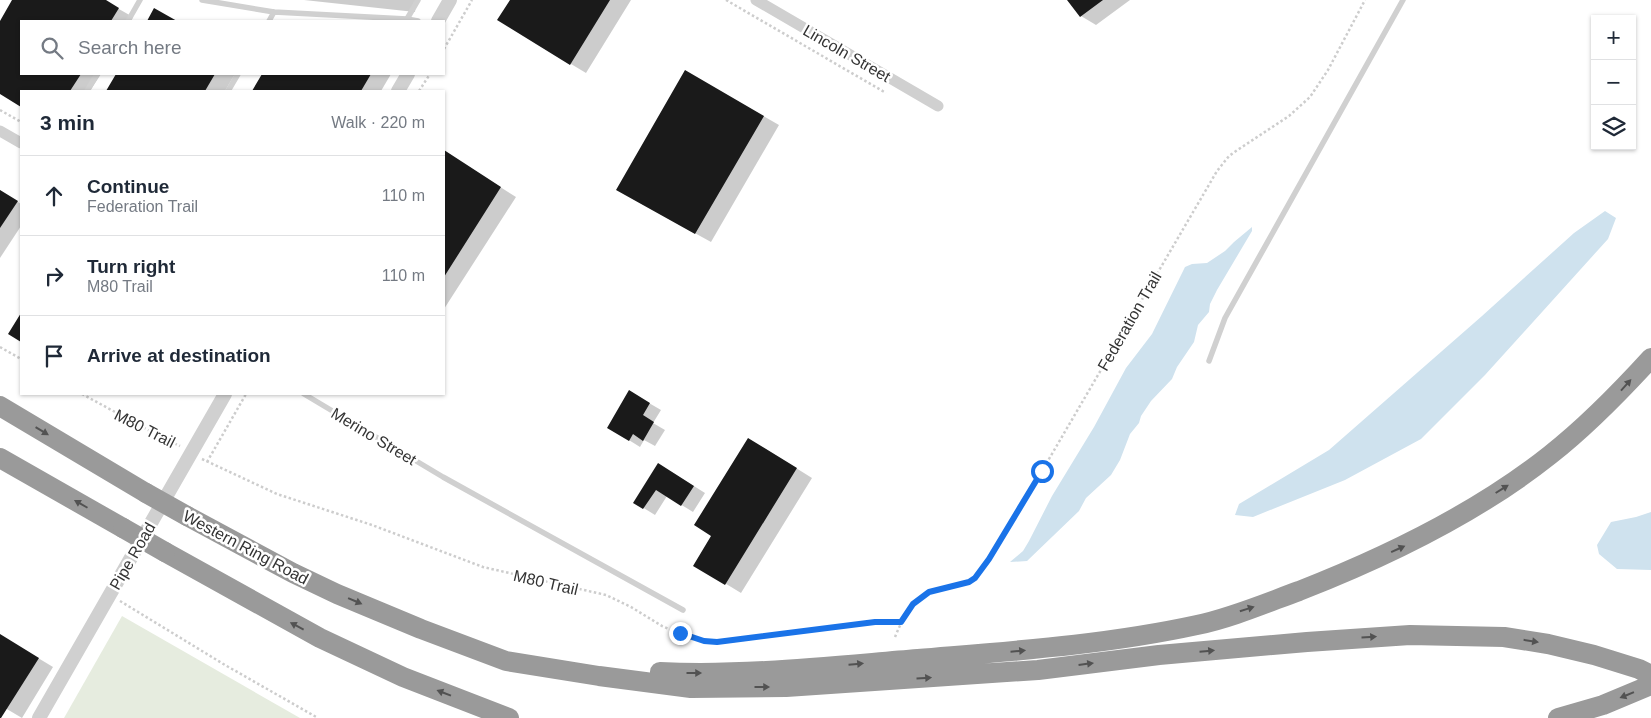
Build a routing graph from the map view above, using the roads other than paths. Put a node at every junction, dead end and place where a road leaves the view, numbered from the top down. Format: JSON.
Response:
{"nodes":[{"id":1,"x":140,"y":0,"type":"edge"},
{"id":2,"x":202,"y":0,"type":"edge"},
{"id":3,"x":418,"y":0,"type":"edge"},
{"id":4,"x":450,"y":0,"type":"edge"},
{"id":5,"x":756,"y":0,"type":"edge"},
{"id":6,"x":1404,"y":0,"type":"edge"},
{"id":7,"x":274,"y":12,"type":"junction"},
{"id":8,"x":406,"y":19,"type":"junction"},
{"id":9,"x":129,"y":20,"type":"edge"},
{"id":10,"x":270,"y":20,"type":"edge"},
{"id":11,"x":412,"y":20,"type":"edge"},
{"id":12,"x":439,"y":20,"type":"edge"},
{"id":13,"x":96,"y":75,"type":"edge"},
{"id":14,"x":237,"y":75,"type":"edge"},
{"id":15,"x":407,"y":75,"type":"edge"},
{"id":16,"x":88,"y":90,"type":"edge"},
{"id":17,"x":229,"y":90,"type":"edge"},
{"id":18,"x":399,"y":90,"type":"edge"},
{"id":19,"x":938,"y":106,"type":"dead end"},
{"id":20,"x":0,"y":131,"type":"edge"},
{"id":21,"x":20,"y":142,"type":"edge"},
{"id":22,"x":1651,"y":358,"type":"edge"},
{"id":23,"x":1209,"y":362,"type":"dead end"},
{"id":24,"x":224,"y":395,"type":"edge"},
{"id":25,"x":306,"y":395,"type":"edge"},
{"id":26,"x":0,"y":406,"type":"edge"},
{"id":27,"x":0,"y":458,"type":"edge"},
{"id":28,"x":684,"y":610,"type":"dead end"},
{"id":29,"x":506,"y":660,"type":"junction"},
{"id":30,"x":1651,"y":675,"type":"edge"},
{"id":31,"x":1651,"y":685,"type":"edge"},
{"id":32,"x":490,"y":710,"type":"junction"},
{"id":33,"x":39,"y":718,"type":"edge"},
{"id":34,"x":509,"y":718,"type":"edge"},
{"id":35,"x":517,"y":718,"type":"edge"},
{"id":36,"x":1558,"y":718,"type":"edge"}],
"edges":[{"from":1,"to":9,"type":"lane"},
{"from":2,"to":7,"type":"lane"},
{"from":3,"to":8,"type":"lane"},
{"from":4,"to":12,"type":"street"},
{"from":5,"to":19,"type":"street","name":"Lincoln Street"},
{"from":6,"to":23,"type":"lane"},
{"from":7,"to":8,"type":"lane"},
{"from":7,"to":10,"type":"lane"},
{"from":8,"to":11,"type":"lane"},
{"from":13,"to":16,"type":"lane"},
{"from":14,"to":17,"type":"lane"},
{"from":15,"to":18,"type":"street"},
{"from":20,"to":21,"type":"street"},
{"from":29,"to":22,"type":"highway","one_way":true},
{"from":24,"to":33,"type":"street","name":"Pipe Road"},
{"from":25,"to":28,"type":"lane","name":"Merino Street"},
{"from":26,"to":29,"type":"highway","name":"Western Ring Road","one_way":true,"bridge":true},
{"from":32,"to":27,"type":"highway","one_way":true,"bridge":true},
{"from":29,"to":30,"type":"highway","one_way":true},
{"from":31,"to":36,"type":"highway","one_way":true},
{"from":32,"to":34,"type":"highway"},
{"from":32,"to":35,"type":"highway"}]}
